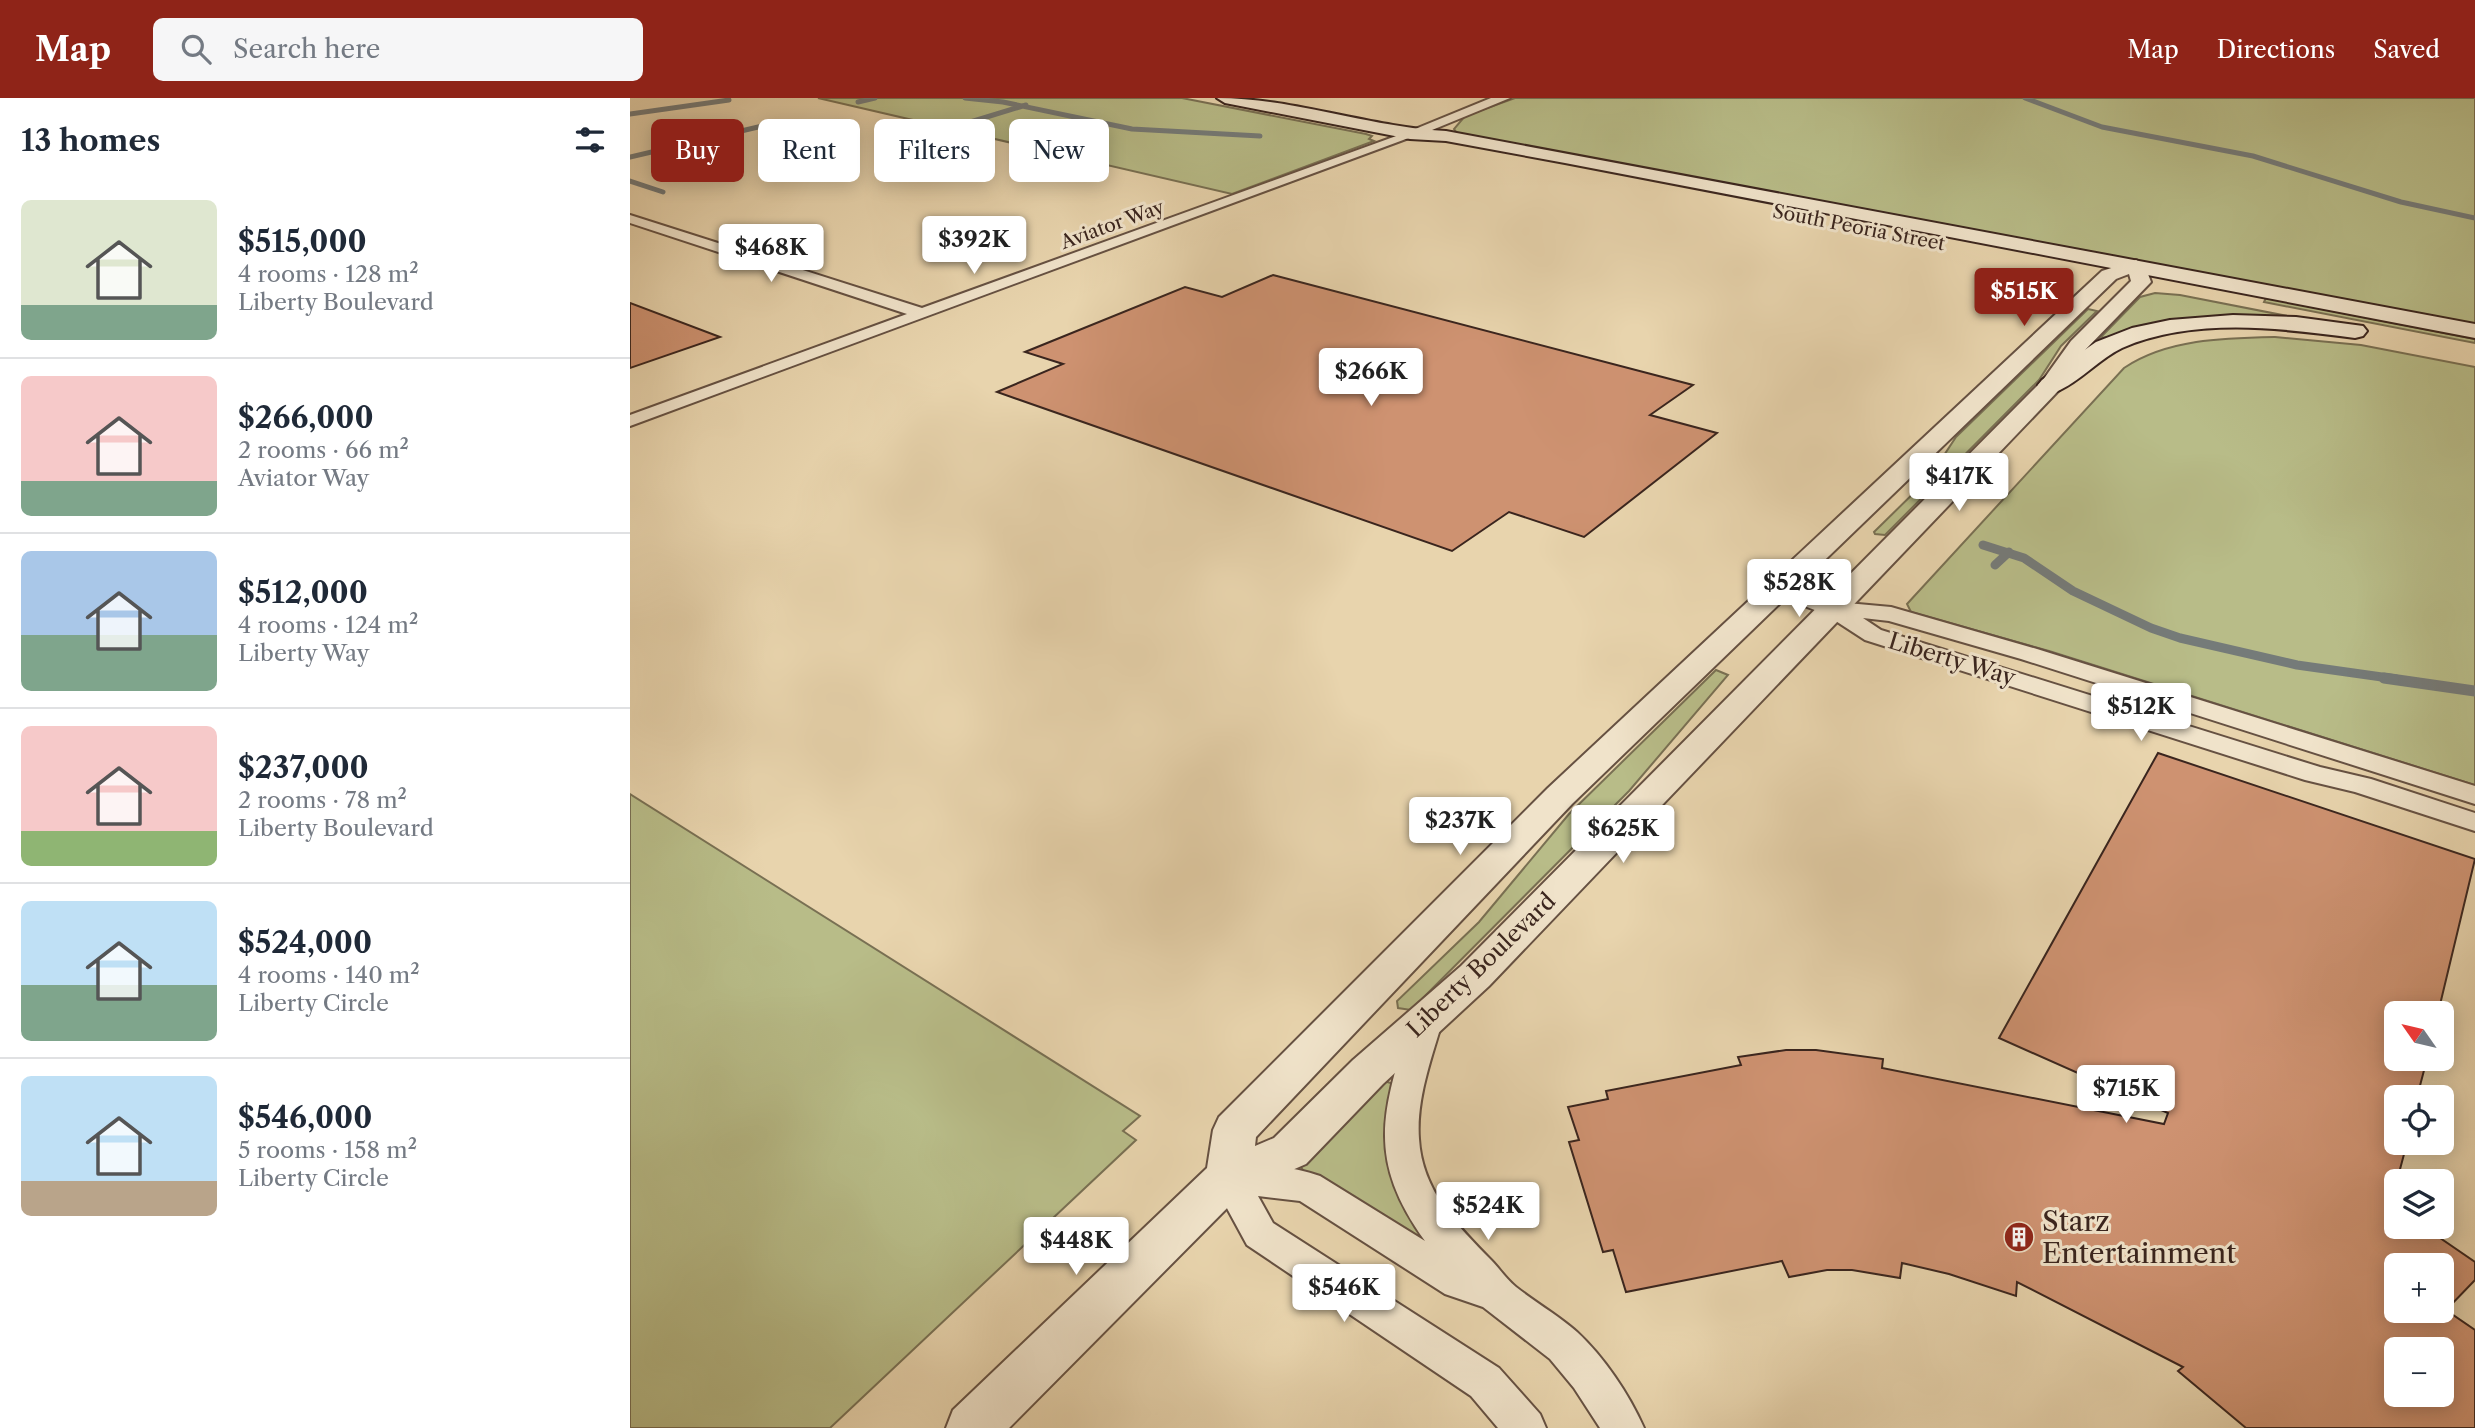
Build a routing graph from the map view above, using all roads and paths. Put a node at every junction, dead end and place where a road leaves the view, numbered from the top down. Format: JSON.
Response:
{"nodes":[{"id":1,"x":1225,"y":98,"type":"edge"},
{"id":2,"x":1503,"y":98,"type":"edge"},
{"id":3,"x":1410,"y":134,"type":"junction"},
{"id":4,"x":630,"y":219,"type":"edge"},
{"id":5,"x":2138,"y":274,"type":"junction"},
{"id":6,"x":2109,"y":275,"type":"junction"},
{"id":7,"x":924,"y":314,"type":"junction"},
{"id":8,"x":2475,"y":331,"type":"edge"},
{"id":9,"x":2475,"y":348,"type":"edge"},
{"id":10,"x":2051,"y":384,"type":"junction"},
{"id":11,"x":630,"y":421,"type":"edge"},
{"id":12,"x":1779,"y":589,"type":"junction"},
{"id":13,"x":1833,"y":609,"type":"junction"},
{"id":14,"x":2475,"y":795,"type":"edge"},
{"id":15,"x":2475,"y":821,"type":"edge"},
{"id":16,"x":1427,"y":1019,"type":"junction"},
{"id":17,"x":1228,"y":1177,"type":"junction"},
{"id":18,"x":1494,"y":1293,"type":"junction"},
{"id":19,"x":972,"y":1428,"type":"edge"},
{"id":20,"x":1525,"y":1428,"type":"edge"},
{"id":21,"x":1623,"y":1428,"type":"edge"}],
"edges":[{"from":1,"to":3,"type":"main road","name":"South Peoria Street"},
{"from":2,"to":3,"type":"street"},
{"from":3,"to":5,"type":"main road","name":"South Peoria Street"},
{"from":3,"to":6,"type":"main road","name":"South Peoria Street"},
{"from":3,"to":7,"type":"street","name":"Aviator Way"},
{"from":4,"to":7,"type":"street"},
{"from":5,"to":6,"type":"street"},
{"from":5,"to":8,"type":"main road","name":"South Peoria Street"},
{"from":5,"to":9,"type":"main road","name":"South Peoria Street"},
{"from":5,"to":10,"type":"street","name":"Liberty Boulevard"},
{"from":6,"to":12,"type":"street"},
{"from":7,"to":11,"type":"street","name":"Aviator Way"},
{"from":9,"to":10,"type":"main road"},
{"from":10,"to":13,"type":"street","name":"Liberty Boulevard"},
{"from":12,"to":13,"type":"street"},
{"from":12,"to":17,"type":"street"},
{"from":13,"to":14,"type":"street","name":"Liberty Way"},
{"from":13,"to":15,"type":"street","name":"Liberty Way"},
{"from":13,"to":16,"type":"street","name":"Liberty Boulevard"},
{"from":16,"to":17,"type":"street","name":"Liberty Boulevard"},
{"from":16,"to":18,"type":"street"},
{"from":17,"to":18,"type":"street"},
{"from":17,"to":19,"type":"street","name":"Liberty Boulevard"},
{"from":17,"to":20,"type":"street"},
{"from":18,"to":21,"type":"street"}]}
